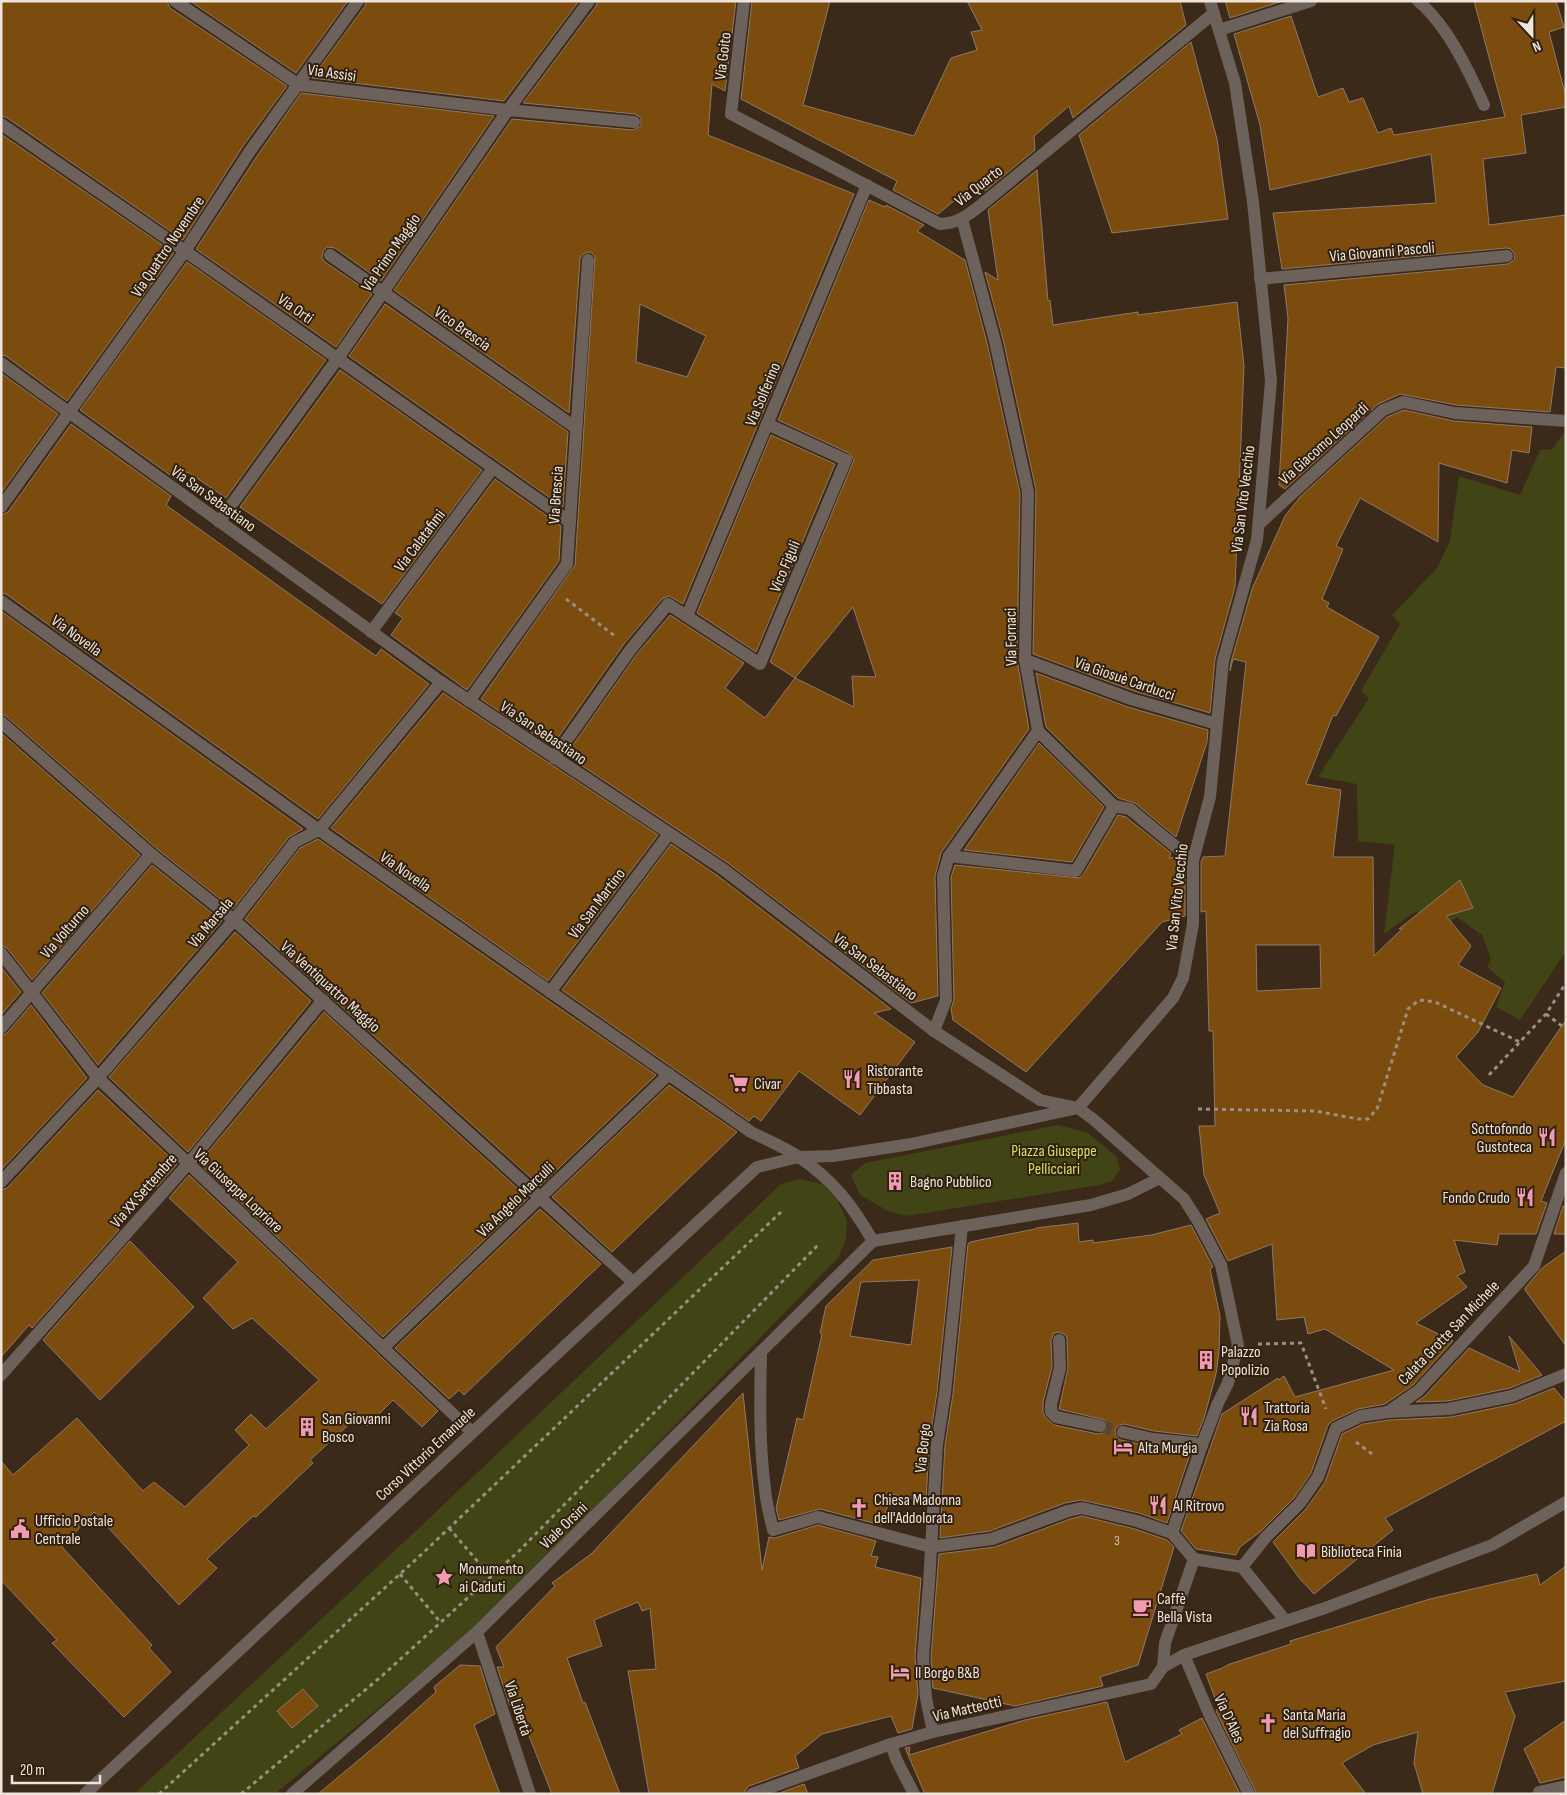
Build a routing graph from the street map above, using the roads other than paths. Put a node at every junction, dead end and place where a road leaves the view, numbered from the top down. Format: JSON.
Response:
{"nodes":[{"id":1,"x":175,"y":1,"type":"edge"},
{"id":2,"x":358,"y":1,"type":"edge"},
{"id":3,"x":589,"y":1,"type":"edge"},
{"id":4,"x":744,"y":1,"type":"edge"},
{"id":5,"x":1311,"y":1,"type":"edge"},
{"id":6,"x":1418,"y":1,"type":"edge"},
{"id":7,"x":1212,"y":7,"type":"edge"},
{"id":8,"x":1219,"y":30,"type":"junction"},
{"id":9,"x":299,"y":85,"type":"junction"},
{"id":10,"x":1484,"y":105,"type":"dead end"},
{"id":11,"x":508,"y":110,"type":"junction"},
{"id":12,"x":731,"y":114,"type":"joint"},
{"id":13,"x":634,"y":122,"type":"dead end"},
{"id":14,"x":1,"y":124,"type":"edge"},
{"id":15,"x":867,"y":185,"type":"junction"},
{"id":16,"x":962,"y":219,"type":"junction"},
{"id":17,"x":186,"y":251,"type":"junction"},
{"id":18,"x":330,"y":255,"type":"dead end"},
{"id":19,"x":1507,"y":256,"type":"dead end"},
{"id":20,"x":588,"y":260,"type":"dead end"},
{"id":21,"x":1260,"y":279,"type":"junction"},
{"id":22,"x":382,"y":292,"type":"junction"},
{"id":23,"x":338,"y":358,"type":"junction"},
{"id":24,"x":1,"y":363,"type":"edge"},
{"id":25,"x":69,"y":413,"type":"junction"},
{"id":26,"x":1566,"y":421,"type":"edge"},
{"id":27,"x":767,"y":424,"type":"junction"},
{"id":28,"x":576,"y":428,"type":"junction"},
{"id":29,"x":493,"y":468,"type":"junction"},
{"id":30,"x":1,"y":507,"type":"edge"},
{"id":31,"x":219,"y":522,"type":"junction"},
{"id":32,"x":570,"y":522,"type":"junction"},
{"id":33,"x":1259,"y":524,"type":"junction"},
{"id":34,"x":1,"y":601,"type":"edge"},
{"id":35,"x":687,"y":616,"type":"junction"},
{"id":36,"x":371,"y":632,"type":"junction"},
{"id":37,"x":1025,"y":660,"type":"junction"},
{"id":38,"x":441,"y":682,"type":"junction"},
{"id":39,"x":469,"y":701,"type":"junction"},
{"id":40,"x":1,"y":722,"type":"edge"},
{"id":41,"x":1217,"y":724,"type":"junction"},
{"id":42,"x":1038,"y":731,"type":"junction"},
{"id":43,"x":554,"y":758,"type":"junction"},
{"id":44,"x":1114,"y":806,"type":"junction"},
{"id":45,"x":319,"y":830,"type":"junction"},
{"id":46,"x":669,"y":834,"type":"junction"},
{"id":47,"x":151,"y":854,"type":"junction"},
{"id":48,"x":949,"y":856,"type":"junction"},
{"id":49,"x":1193,"y":861,"type":"junction"},
{"id":50,"x":234,"y":920,"type":"junction"},
{"id":51,"x":1,"y":953,"type":"edge"},
{"id":52,"x":550,"y":992,"type":"junction"},
{"id":53,"x":31,"y":993,"type":"junction"},
{"id":54,"x":323,"y":1000,"type":"junction"},
{"id":55,"x":1,"y":1028,"type":"edge"},
{"id":56,"x":934,"y":1030,"type":"junction"},
{"id":57,"x":669,"y":1074,"type":"junction"},
{"id":58,"x":98,"y":1078,"type":"junction"},
{"id":59,"x":1078,"y":1108,"type":"junction"},
{"id":60,"x":799,"y":1157,"type":"junction"},
{"id":61,"x":188,"y":1164,"type":"junction"},
{"id":62,"x":1566,"y":1173,"type":"edge"},
{"id":63,"x":1160,"y":1178,"type":"junction"},
{"id":64,"x":1,"y":1182,"type":"edge"},
{"id":65,"x":540,"y":1198,"type":"junction"},
{"id":66,"x":962,"y":1226,"type":"junction"},
{"id":67,"x":873,"y":1241,"type":"junction"},
{"id":68,"x":633,"y":1282,"type":"junction"},
{"id":69,"x":1059,"y":1340,"type":"dead end"},
{"id":70,"x":383,"y":1348,"type":"junction"},
{"id":71,"x":761,"y":1353,"type":"junction"},
{"id":72,"x":1566,"y":1374,"type":"edge"},
{"id":73,"x":1,"y":1375,"type":"edge"},
{"id":74,"x":1388,"y":1412,"type":"junction"},
{"id":75,"x":1100,"y":1426,"type":"tunnel mouth"},
{"id":76,"x":472,"y":1432,"type":"junction"},
{"id":77,"x":1122,"y":1432,"type":"tunnel mouth"},
{"id":78,"x":1202,"y":1445,"type":"junction"},
{"id":79,"x":1566,"y":1502,"type":"edge"},
{"id":80,"x":1172,"y":1533,"type":"junction"},
{"id":81,"x":931,"y":1547,"type":"junction"},
{"id":82,"x":1194,"y":1559,"type":"junction"},
{"id":83,"x":1242,"y":1567,"type":"junction"},
{"id":84,"x":1285,"y":1620,"type":"junction"},
{"id":85,"x":477,"y":1632,"type":"junction"},
{"id":86,"x":1184,"y":1655,"type":"junction"},
{"id":87,"x":1163,"y":1667,"type":"junction"},
{"id":88,"x":933,"y":1732,"type":"junction"},
{"id":89,"x":891,"y":1744,"type":"junction"},
{"id":90,"x":1566,"y":1786,"type":"edge"},
{"id":91,"x":1539,"y":1792,"type":"dead end"},
{"id":92,"x":85,"y":1794,"type":"edge"},
{"id":93,"x":292,"y":1794,"type":"edge"},
{"id":94,"x":530,"y":1794,"type":"edge"},
{"id":95,"x":752,"y":1794,"type":"edge"},
{"id":96,"x":914,"y":1794,"type":"edge"},
{"id":97,"x":1249,"y":1794,"type":"edge"}],
"edges":[{"from":1,"to":9,"type":"street","name":"Via Assisi"},
{"from":2,"to":9,"type":"street","name":"Via Quattro Novembre"},
{"from":3,"to":11,"type":"street","name":"Via Primo Maggio"},
{"from":4,"to":12,"type":"street","name":"Via Goito"},
{"from":5,"to":8,"type":"street"},
{"from":6,"to":10,"type":"street"},
{"from":7,"to":8,"type":"street","name":"Via San Vito Vecchio"},
{"from":7,"to":16,"type":"street","name":"Via Quarto"},
{"from":8,"to":21,"type":"street","name":"Via San Vito Vecchio"},
{"from":9,"to":11,"type":"street","name":"Via Assisi"},
{"from":9,"to":17,"type":"street","name":"Via Quattro Novembre"},
{"from":11,"to":13,"type":"street","name":"Via Assisi"},
{"from":11,"to":22,"type":"street","name":"Via Primo Maggio"},
{"from":12,"to":15,"type":"street","name":"Via Quarto"},
{"from":14,"to":17,"type":"street","name":"Via Orti"},
{"from":15,"to":16,"type":"street","name":"Via Quarto"},
{"from":15,"to":27,"type":"street","name":"Via Solferino"},
{"from":16,"to":37,"type":"street","name":"Via Fornaci"},
{"from":17,"to":23,"type":"street","name":"Via Orti"},
{"from":17,"to":25,"type":"street","name":"Via Quattro Novembre"},
{"from":18,"to":22,"type":"street","name":"Vico Brescia"},
{"from":19,"to":21,"type":"street","name":"Via Giovanni Pascoli"},
{"from":20,"to":28,"type":"street","name":"Via Brescia"},
{"from":21,"to":33,"type":"street","name":"Via San Vito Vecchio"},
{"from":22,"to":23,"type":"street","name":"Via Primo Maggio"},
{"from":22,"to":28,"type":"street","name":"Vico Brescia"},
{"from":23,"to":29,"type":"street","name":"Via Orti"},
{"from":23,"to":31,"type":"street","name":"Via Primo Maggio"},
{"from":24,"to":25,"type":"street","name":"Via San Sebastiano"},
{"from":25,"to":30,"type":"street","name":"Via Quattro Novembre"},
{"from":25,"to":31,"type":"street","name":"Via San Sebastiano"},
{"from":26,"to":33,"type":"street","name":"Via Giacomo Leopardi"},
{"from":27,"to":35,"type":"street","name":"Via Solferino"},
{"from":27,"to":35,"type":"street","name":"Vico Figuli"},
{"from":28,"to":32,"type":"street","name":"Via Brescia"},
{"from":29,"to":32,"type":"street","name":"Via Orti"},
{"from":29,"to":36,"type":"street","name":"Via Calatafimi"},
{"from":31,"to":36,"type":"street","name":"Via San Sebastiano"},
{"from":32,"to":39,"type":"street","name":"Via Brescia"},
{"from":33,"to":41,"type":"street","name":"Via San Vito Vecchio"},
{"from":34,"to":45,"type":"street","name":"Via Novella"},
{"from":35,"to":43,"type":"street","name":"Vico Figuli"},
{"from":36,"to":38,"type":"street","name":"Via San Sebastiano"},
{"from":37,"to":41,"type":"street","name":"Via Giosuè Carducci"},
{"from":37,"to":42,"type":"street","name":"Via Fornaci"},
{"from":38,"to":39,"type":"street","name":"Via San Sebastiano"},
{"from":38,"to":45,"type":"street","name":"Via Marsala"},
{"from":39,"to":43,"type":"street","name":"Via San Sebastiano"},
{"from":40,"to":47,"type":"street","name":"Via Ventiquattro Maggio"},
{"from":41,"to":49,"type":"street","name":"Via San Vito Vecchio"},
{"from":42,"to":44,"type":"street"},
{"from":42,"to":48,"type":"street"},
{"from":43,"to":46,"type":"street","name":"Via San Sebastiano"},
{"from":44,"to":48,"type":"street"},
{"from":44,"to":49,"type":"street"},
{"from":45,"to":50,"type":"street","name":"Via Marsala"},
{"from":45,"to":52,"type":"street","name":"Via Novella"},
{"from":46,"to":52,"type":"street","name":"Via San Martino"},
{"from":46,"to":56,"type":"street","name":"Via San Sebastiano"},
{"from":47,"to":50,"type":"street","name":"Via Ventiquattro Maggio"},
{"from":47,"to":53,"type":"street","name":"Via Volturno"},
{"from":48,"to":56,"type":"street"},
{"from":49,"to":59,"type":"street","name":"Via San Vito Vecchio"},
{"from":50,"to":54,"type":"street","name":"Via Ventiquattro Maggio"},
{"from":50,"to":58,"type":"street","name":"Via Marsala"},
{"from":51,"to":53,"type":"street","name":"Via Giuseppe Lopriore"},
{"from":52,"to":57,"type":"street","name":"Via Novella"},
{"from":53,"to":55,"type":"street","name":"Via Volturno"},
{"from":53,"to":58,"type":"street","name":"Via Giuseppe Lopriore"},
{"from":54,"to":61,"type":"street","name":"Via XX Settembre"},
{"from":54,"to":65,"type":"street","name":"Via Ventiquattro Maggio"},
{"from":56,"to":59,"type":"street","name":"Via San Sebastiano"},
{"from":57,"to":60,"type":"street","name":"Via Novella"},
{"from":57,"to":65,"type":"street","name":"Via Angelo Marculli"},
{"from":58,"to":61,"type":"street","name":"Via Giuseppe Lopriore"},
{"from":58,"to":64,"type":"street","name":"Via Marsala"},
{"from":59,"to":60,"type":"street"},
{"from":59,"to":63,"type":"street"},
{"from":60,"to":67,"type":"street","name":"Via Novella"},
{"from":60,"to":68,"type":"street","name":"Corso Vittorio Emanuele"},
{"from":61,"to":70,"type":"street","name":"Via Giuseppe Lopriore"},
{"from":61,"to":73,"type":"street","name":"Via XX Settembre"},
{"from":62,"to":74,"type":"street","name":"Calata Grotte San Michele"},
{"from":63,"to":66,"type":"street"},
{"from":63,"to":78,"type":"street"},
{"from":65,"to":68,"type":"street","name":"Via Ventiquattro Maggio"},
{"from":65,"to":70,"type":"street","name":"Via Angelo Marculli"},
{"from":66,"to":67,"type":"street"},
{"from":66,"to":81,"type":"street","name":"Via Borgo"},
{"from":67,"to":71,"type":"street","name":"Viale Orsini"},
{"from":68,"to":76,"type":"street","name":"Corso Vittorio Emanuele"},
{"from":69,"to":75,"type":"street"},
{"from":70,"to":76,"type":"street","name":"Via Giuseppe Lopriore"},
{"from":71,"to":81,"type":"street"},
{"from":71,"to":85,"type":"street","name":"Viale Orsini"},
{"from":72,"to":74,"type":"street"},
{"from":74,"to":83,"type":"street","name":"Calata Grotte San Michele"},
{"from":76,"to":92,"type":"street","name":"Corso Vittorio Emanuele"},
{"from":77,"to":78,"type":"street"},
{"from":78,"to":80,"type":"street"},
{"from":79,"to":84,"type":"street","name":"Via Matteotti"},
{"from":80,"to":81,"type":"street"},
{"from":80,"to":82,"type":"street"},
{"from":81,"to":88,"type":"street","name":"Via Borgo"},
{"from":82,"to":83,"type":"street"},
{"from":82,"to":87,"type":"street"},
{"from":83,"to":84,"type":"street"},
{"from":84,"to":86,"type":"street","name":"Via Matteotti"},
{"from":85,"to":93,"type":"street","name":"Viale Orsini"},
{"from":85,"to":94,"type":"street","name":"Via Libertà"},
{"from":86,"to":87,"type":"street","name":"Via Matteotti"},
{"from":86,"to":97,"type":"street","name":"Via D'Ales"},
{"from":87,"to":88,"type":"street","name":"Via Matteotti"},
{"from":88,"to":89,"type":"street","name":"Via Matteotti"},
{"from":89,"to":95,"type":"street","name":"Via Matteotti"},
{"from":89,"to":96,"type":"street"},
{"from":90,"to":91,"type":"street"}]}
